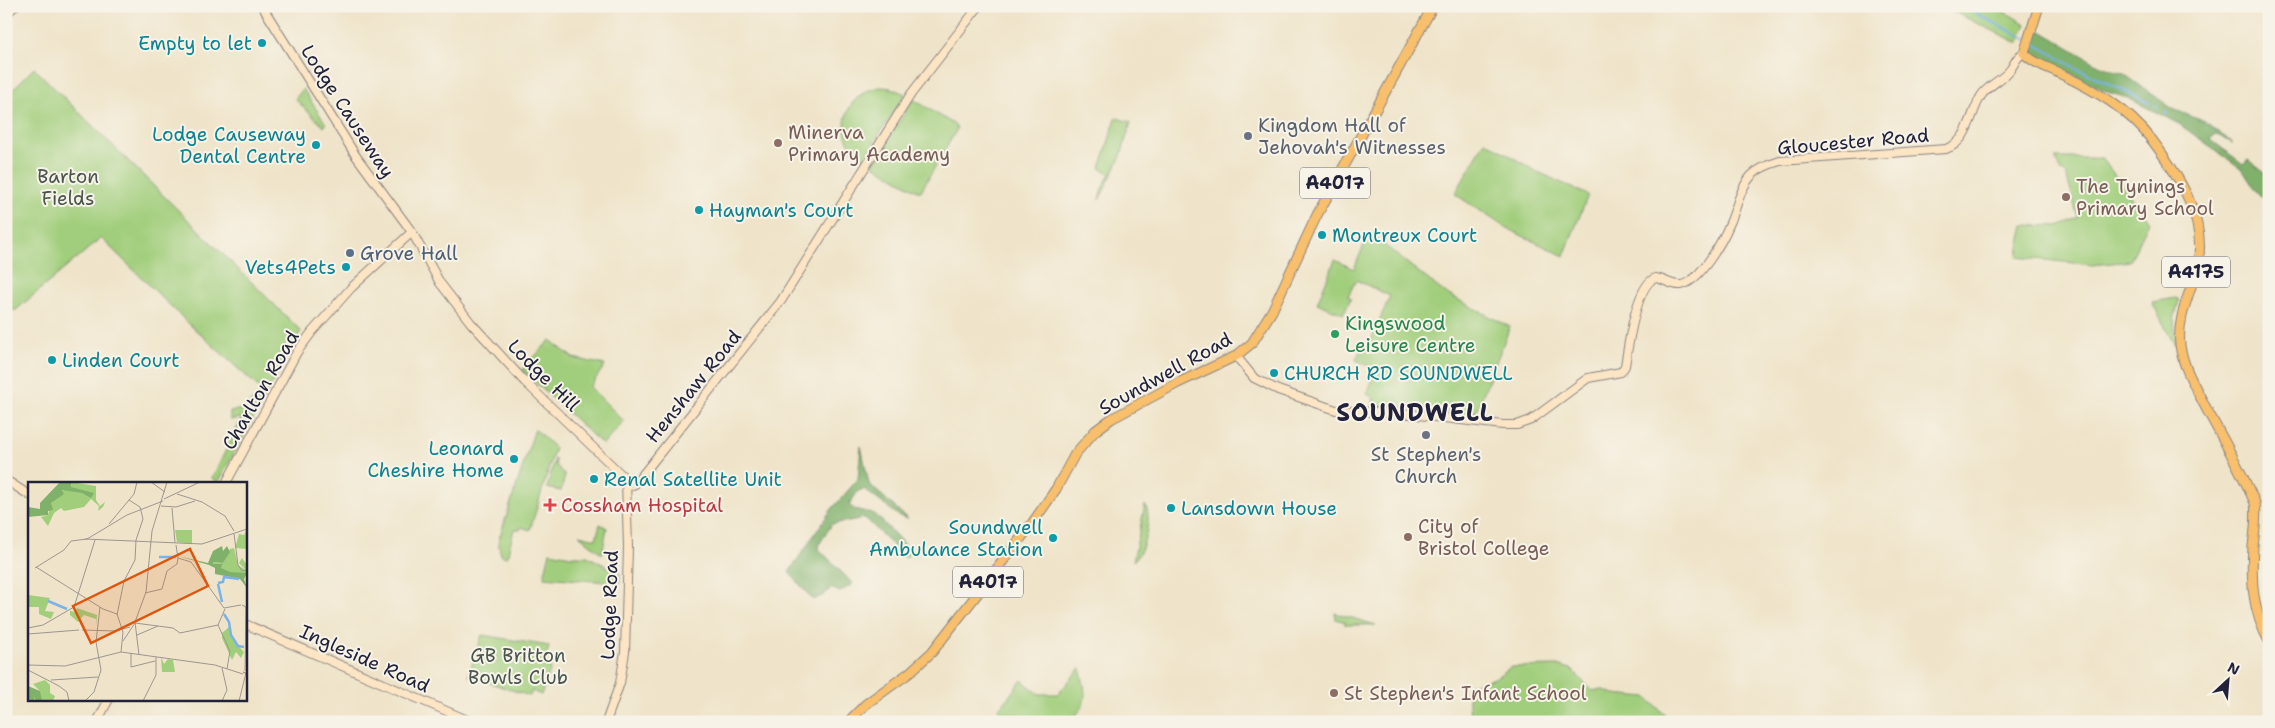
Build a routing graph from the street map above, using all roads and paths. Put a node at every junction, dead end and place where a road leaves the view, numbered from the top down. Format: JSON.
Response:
{"nodes":[{"id":1,"x":15,"y":6,"type":"edge"},
{"id":2,"x":262,"y":6,"type":"edge"},
{"id":3,"x":979,"y":6,"type":"edge"},
{"id":4,"x":1433,"y":6,"type":"edge"},
{"id":5,"x":2038,"y":6,"type":"edge"},
{"id":6,"x":6,"y":14,"type":"edge"},
{"id":7,"x":2025,"y":50,"type":"junction"},
{"id":8,"x":412,"y":232,"type":"junction"},
{"id":9,"x":440,"y":283,"type":"joint"},
{"id":10,"x":1236,"y":356,"type":"junction"},
{"id":11,"x":6,"y":480,"type":"edge"},
{"id":12,"x":227,"y":482,"type":"edge"},
{"id":13,"x":627,"y":488,"type":"junction"},
{"id":14,"x":28,"y":493,"type":"edge"},
{"id":15,"x":246,"y":624,"type":"edge"},
{"id":16,"x":2269,"y":641,"type":"edge"},
{"id":17,"x":108,"y":700,"type":"edge"},
{"id":18,"x":97,"y":722,"type":"edge"},
{"id":19,"x":472,"y":722,"type":"edge"},
{"id":20,"x":606,"y":722,"type":"edge"},
{"id":21,"x":848,"y":722,"type":"edge"}],
"edges":[{"from":1,"to":6,"type":"street"},
{"from":2,"to":8,"type":"street","name":"Lodge Causeway"},
{"from":3,"to":13,"type":"street","name":"Henshaw Road"},
{"from":4,"to":10,"type":"main road","name":"Soundwell Road","number":"A4017"},
{"from":5,"to":7,"type":"main road"},
{"from":7,"to":10,"type":"street","name":"Gloucester Road"},
{"from":7,"to":16,"type":"main road","number":"A4175"},
{"from":8,"to":9,"type":"street","name":"Lodge Causeway"},
{"from":8,"to":12,"type":"street","name":"Charlton Road"},
{"from":9,"to":13,"type":"street","name":"Lodge Hill"},
{"from":10,"to":21,"type":"main road","name":"Soundwell Road","number":"A4017"},
{"from":11,"to":14,"type":"street"},
{"from":13,"to":20,"type":"street","name":"Lodge Road"},
{"from":15,"to":19,"type":"street","name":"Ingleside Road"},
{"from":17,"to":18,"type":"street"}]}
